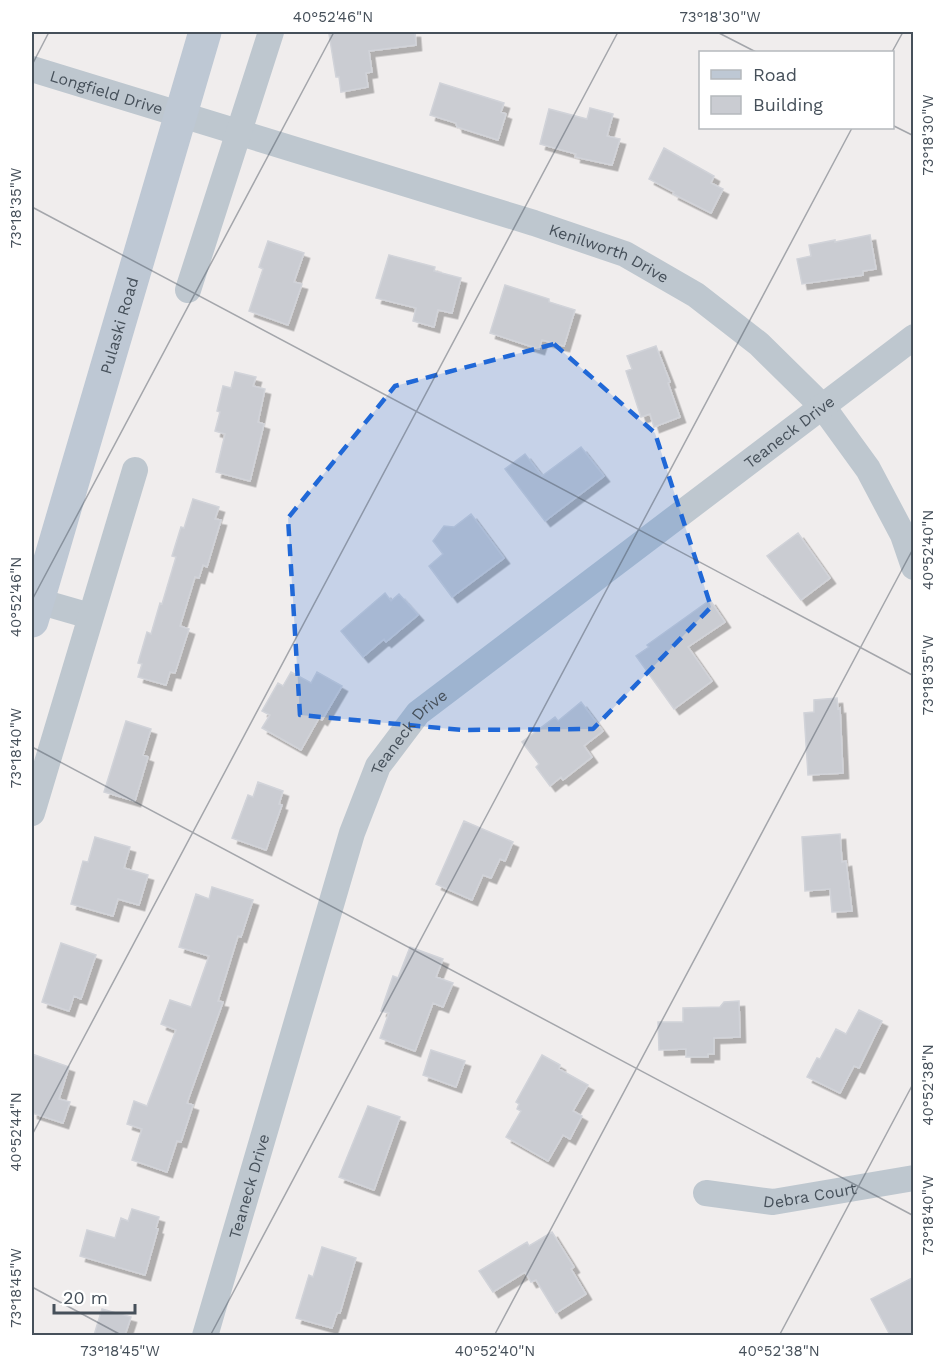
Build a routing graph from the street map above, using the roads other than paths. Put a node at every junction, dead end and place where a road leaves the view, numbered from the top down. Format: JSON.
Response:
{"nodes":[{"id":1,"x":205,"y":32,"type":"edge"},
{"id":2,"x":271,"y":32,"type":"edge"},
{"id":3,"x":32,"y":69,"type":"edge"},
{"id":4,"x":180,"y":114,"type":"junction"},
{"id":5,"x":238,"y":132,"type":"junction"},
{"id":6,"x":189,"y":290,"type":"dead end"},
{"id":7,"x":914,"y":337,"type":"edge"},
{"id":8,"x":823,"y":406,"type":"junction"},
{"id":9,"x":135,"y":470,"type":"dead end"},
{"id":10,"x":914,"y":567,"type":"edge"},
{"id":11,"x":34,"y":611,"type":"edge"},
{"id":12,"x":90,"y":616,"type":"junction"},
{"id":13,"x":32,"y":813,"type":"edge"},
{"id":14,"x":914,"y":1178,"type":"edge"},
{"id":15,"x":706,"y":1193,"type":"dead end"},
{"id":16,"x":205,"y":1335,"type":"edge"}],
"edges":[{"from":1,"to":4,"type":"main road","name":"Pulaski Road"},
{"from":2,"to":5,"type":"street"},
{"from":3,"to":4,"type":"street","name":"Longfield Drive"},
{"from":4,"to":5,"type":"street","name":"Kenilworth Drive"},
{"from":4,"to":11,"type":"main road","name":"Pulaski Road"},
{"from":5,"to":6,"type":"street"},
{"from":5,"to":8,"type":"street","name":"Kenilworth Drive"},
{"from":7,"to":8,"type":"street","name":"Teaneck Drive"},
{"from":8,"to":10,"type":"street","name":"Kenilworth Drive"},
{"from":8,"to":16,"type":"street","name":"Teaneck Drive"},
{"from":9,"to":12,"type":"street"},
{"from":11,"to":12,"type":"street"},
{"from":12,"to":13,"type":"street"},
{"from":14,"to":15,"type":"street","name":"Debra Court"}]}
